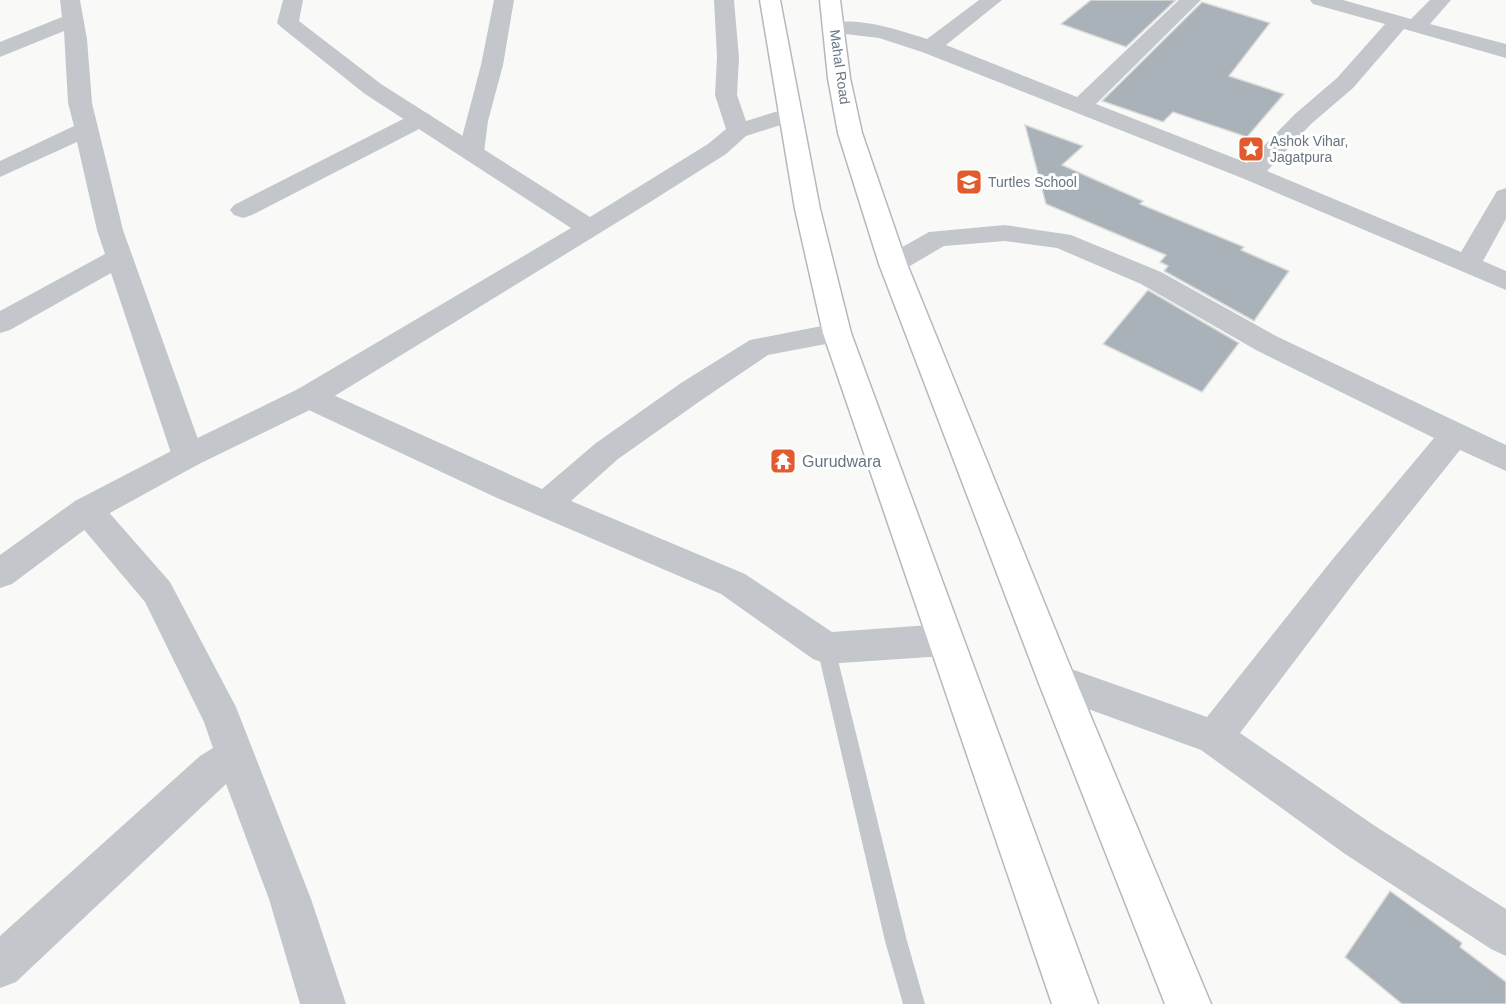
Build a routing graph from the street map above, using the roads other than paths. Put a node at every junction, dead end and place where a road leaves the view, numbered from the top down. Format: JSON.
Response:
{"nodes":[{"id":1,"x":293,"y":0,"type":"edge"},
{"id":2,"x":504,"y":0,"type":"edge"},
{"id":3,"x":724,"y":0,"type":"edge"},
{"id":4,"x":771,"y":0,"type":"edge"},
{"id":5,"x":830,"y":0,"type":"edge"},
{"id":6,"x":992,"y":0,"type":"edge"},
{"id":7,"x":1191,"y":0,"type":"edge"},
{"id":8,"x":1320,"y":0,"type":"edge"},
{"id":9,"x":1441,"y":0,"type":"edge"},
{"id":10,"x":71,"y":10,"type":"edge"},
{"id":11,"x":1408,"y":24,"type":"junction"},
{"id":12,"x":835,"y":28,"type":"junction"},
{"id":13,"x":930,"y":47,"type":"junction"},
{"id":14,"x":0,"y":50,"type":"edge"},
{"id":15,"x":1506,"y":51,"type":"edge"},
{"id":16,"x":1082,"y":105,"type":"junction"},
{"id":17,"x":788,"y":115,"type":"junction"},
{"id":18,"x":421,"y":119,"type":"junction"},
{"id":19,"x":86,"y":129,"type":"junction"},
{"id":20,"x":738,"y":131,"type":"junction"},
{"id":21,"x":472,"y":152,"type":"junction"},
{"id":22,"x":0,"y":170,"type":"edge"},
{"id":23,"x":1251,"y":172,"type":"junction"},
{"id":24,"x":1506,"y":196,"type":"edge"},
{"id":25,"x":243,"y":210,"type":"dead end"},
{"id":26,"x":590,"y":228,"type":"junction"},
{"id":27,"x":120,"y":257,"type":"junction"},
{"id":28,"x":1468,"y":263,"type":"junction"},
{"id":29,"x":893,"y":264,"type":"junction"},
{"id":30,"x":1506,"y":281,"type":"edge"},
{"id":31,"x":0,"y":323,"type":"edge"},
{"id":32,"x":837,"y":333,"type":"junction"},
{"id":33,"x":309,"y":397,"type":"junction"},
{"id":34,"x":1454,"y":436,"type":"junction"},
{"id":35,"x":188,"y":456,"type":"junction"},
{"id":36,"x":1506,"y":459,"type":"edge"},
{"id":37,"x":546,"y":504,"type":"junction"},
{"id":38,"x":87,"y":510,"type":"junction"},
{"id":39,"x":0,"y":574,"type":"edge"},
{"id":40,"x":944,"y":640,"type":"junction"},
{"id":41,"x":826,"y":648,"type":"junction"},
{"id":42,"x":1057,"y":681,"type":"junction"},
{"id":43,"x":1214,"y":737,"type":"junction"},
{"id":44,"x":236,"y":756,"type":"junction"},
{"id":45,"x":1506,"y":934,"type":"edge"},
{"id":46,"x":0,"y":966,"type":"edge"},
{"id":47,"x":323,"y":1004,"type":"edge"},
{"id":48,"x":914,"y":1004,"type":"edge"},
{"id":49,"x":1075,"y":1004,"type":"edge"},
{"id":50,"x":1188,"y":1004,"type":"edge"}],
"edges":[{"from":1,"to":18,"type":"street"},
{"from":2,"to":21,"type":"street"},
{"from":3,"to":20,"type":"street"},
{"from":4,"to":17,"type":"main road"},
{"from":5,"to":12,"type":"main road","name":"Mahal Road"},
{"from":6,"to":13,"type":"street"},
{"from":7,"to":16,"type":"street"},
{"from":8,"to":11,"type":"street"},
{"from":9,"to":11,"type":"street"},
{"from":10,"to":14,"type":"street"},
{"from":10,"to":19,"type":"street"},
{"from":11,"to":15,"type":"street"},
{"from":11,"to":23,"type":"street"},
{"from":12,"to":13,"type":"street"},
{"from":12,"to":29,"type":"main road","name":"Mahal Road"},
{"from":13,"to":16,"type":"street"},
{"from":16,"to":23,"type":"street"},
{"from":17,"to":20,"type":"street"},
{"from":17,"to":32,"type":"main road"},
{"from":18,"to":21,"type":"street"},
{"from":18,"to":25,"type":"street"},
{"from":19,"to":22,"type":"street"},
{"from":19,"to":27,"type":"street"},
{"from":20,"to":26,"type":"street"},
{"from":21,"to":26,"type":"street"},
{"from":23,"to":28,"type":"street"},
{"from":24,"to":28,"type":"street"},
{"from":26,"to":33,"type":"street"},
{"from":27,"to":31,"type":"street"},
{"from":27,"to":35,"type":"street"},
{"from":28,"to":30,"type":"street"},
{"from":29,"to":34,"type":"street"},
{"from":29,"to":42,"type":"main road","name":"Mahal Road"},
{"from":32,"to":37,"type":"street"},
{"from":32,"to":40,"type":"main road"},
{"from":33,"to":35,"type":"street"},
{"from":33,"to":37,"type":"street"},
{"from":34,"to":36,"type":"street"},
{"from":34,"to":43,"type":"street"},
{"from":35,"to":38,"type":"street"},
{"from":37,"to":41,"type":"street"},
{"from":38,"to":39,"type":"street"},
{"from":38,"to":44,"type":"street"},
{"from":40,"to":41,"type":"street"},
{"from":40,"to":49,"type":"main road"},
{"from":41,"to":48,"type":"lane"},
{"from":42,"to":43,"type":"street"},
{"from":42,"to":50,"type":"main road","name":"Mahal Road"},
{"from":43,"to":45,"type":"street"},
{"from":44,"to":46,"type":"street"},
{"from":44,"to":47,"type":"street"}]}
